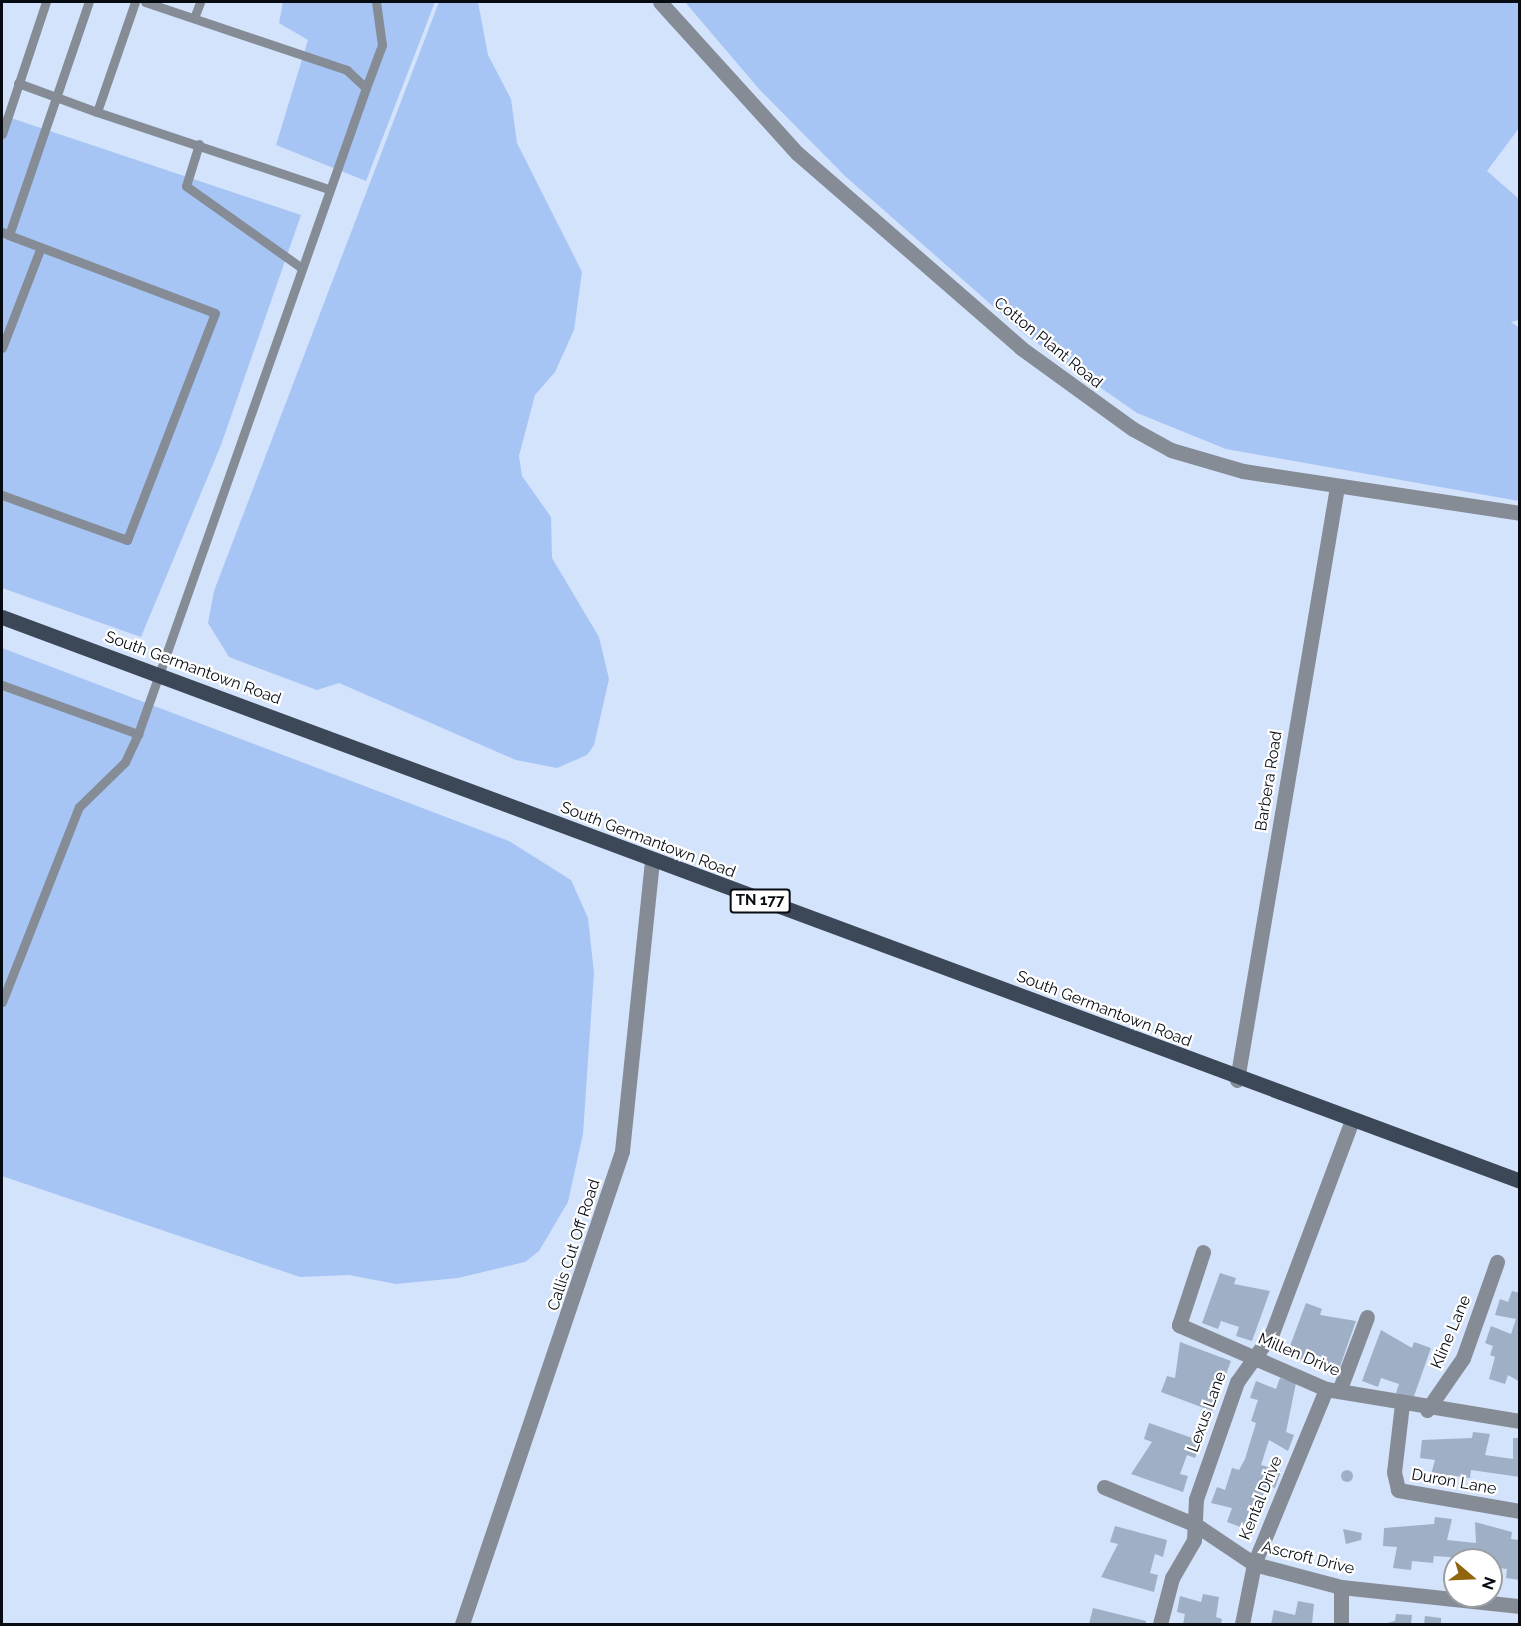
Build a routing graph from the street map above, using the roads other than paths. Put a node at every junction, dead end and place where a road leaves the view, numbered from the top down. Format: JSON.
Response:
{"nodes":[{"id":1,"x":46,"y":2,"type":"edge"},
{"id":2,"x":89,"y":2,"type":"edge"},
{"id":3,"x":135,"y":2,"type":"edge"},
{"id":4,"x":146,"y":2,"type":"edge"},
{"id":5,"x":200,"y":2,"type":"edge"},
{"id":6,"x":376,"y":2,"type":"edge"},
{"id":7,"x":660,"y":2,"type":"edge"},
{"id":8,"x":194,"y":18,"type":"junction"},
{"id":9,"x":18,"y":83,"type":"junction"},
{"id":10,"x":366,"y":88,"type":"junction"},
{"id":11,"x":56,"y":97,"type":"junction"},
{"id":12,"x":97,"y":112,"type":"junction"},
{"id":13,"x":2,"y":134,"type":"edge"},
{"id":14,"x":199,"y":144,"type":"junction"},
{"id":15,"x":329,"y":189,"type":"junction"},
{"id":16,"x":5,"y":233,"type":"edge"},
{"id":17,"x":41,"y":247,"type":"junction"},
{"id":18,"x":302,"y":268,"type":"junction"},
{"id":19,"x":2,"y":348,"type":"edge"},
{"id":20,"x":1337,"y":487,"type":"junction"},
{"id":21,"x":2,"y":495,"type":"edge"},
{"id":22,"x":1520,"y":513,"type":"edge"},
{"id":23,"x":2,"y":617,"type":"edge"},
{"id":24,"x":158,"y":673,"type":"junction"},
{"id":25,"x":2,"y":685,"type":"edge"},
{"id":26,"x":138,"y":734,"type":"junction"},
{"id":27,"x":652,"y":861,"type":"junction"},
{"id":28,"x":2,"y":1002,"type":"edge"},
{"id":29,"x":1237,"y":1080,"type":"junction"},
{"id":30,"x":1352,"y":1120,"type":"junction"},
{"id":31,"x":1520,"y":1181,"type":"edge"},
{"id":32,"x":1203,"y":1252,"type":"dead end"},
{"id":33,"x":1497,"y":1262,"type":"dead end"},
{"id":34,"x":1367,"y":1317,"type":"dead end"},
{"id":35,"x":1256,"y":1357,"type":"junction"},
{"id":36,"x":1332,"y":1390,"type":"junction"},
{"id":37,"x":1402,"y":1404,"type":"junction"},
{"id":38,"x":1427,"y":1410,"type":"junction"},
{"id":39,"x":1520,"y":1421,"type":"edge"},
{"id":40,"x":1104,"y":1487,"type":"dead end"},
{"id":41,"x":1520,"y":1511,"type":"edge"},
{"id":42,"x":1196,"y":1526,"type":"junction"},
{"id":43,"x":1254,"y":1564,"type":"junction"},
{"id":44,"x":1341,"y":1587,"type":"junction"},
{"id":45,"x":1520,"y":1606,"type":"edge"},
{"id":46,"x":462,"y":1624,"type":"edge"},
{"id":47,"x":1160,"y":1624,"type":"edge"},
{"id":48,"x":1242,"y":1624,"type":"edge"},
{"id":49,"x":1341,"y":1624,"type":"edge"}],
"edges":[{"from":1,"to":9,"type":"lane"},
{"from":2,"to":11,"type":"lane"},
{"from":3,"to":12,"type":"lane"},
{"from":4,"to":8,"type":"lane"},
{"from":5,"to":8,"type":"lane"},
{"from":6,"to":10,"type":"lane"},
{"from":7,"to":20,"type":"street","name":"Cotton Plant Road"},
{"from":8,"to":10,"type":"lane"},
{"from":9,"to":11,"type":"lane"},
{"from":9,"to":13,"type":"lane"},
{"from":10,"to":15,"type":"lane"},
{"from":11,"to":12,"type":"lane"},
{"from":11,"to":16,"type":"lane"},
{"from":12,"to":14,"type":"lane"},
{"from":14,"to":15,"type":"lane"},
{"from":14,"to":18,"type":"lane"},
{"from":15,"to":18,"type":"lane"},
{"from":16,"to":17,"type":"lane"},
{"from":17,"to":19,"type":"lane"},
{"from":17,"to":21,"type":"lane"},
{"from":18,"to":24,"type":"lane"},
{"from":20,"to":22,"type":"street","name":"Cotton Plant Road"},
{"from":20,"to":29,"type":"street","name":"Barbera Road"},
{"from":23,"to":24,"type":"main road","name":"South Germantown Road","number":"TN 177"},
{"from":24,"to":26,"type":"lane"},
{"from":24,"to":27,"type":"main road","name":"South Germantown Road","number":"TN 177"},
{"from":25,"to":26,"type":"lane"},
{"from":26,"to":28,"type":"lane"},
{"from":27,"to":29,"type":"main road","name":"South Germantown Road","number":"TN 177"},
{"from":27,"to":46,"type":"street","name":"Callis Cut Off Road"},
{"from":29,"to":30,"type":"main road","name":"South Germantown Road","number":"TN 177"},
{"from":30,"to":31,"type":"main road","name":"South Germantown Road","number":"TN 177"},
{"from":30,"to":35,"type":"street","name":"Lexus Lane"},
{"from":32,"to":35,"type":"street","name":"Millen Drive"},
{"from":33,"to":38,"type":"street","name":"Kline Lane"},
{"from":34,"to":36,"type":"street","name":"Kental Drive"},
{"from":35,"to":36,"type":"street","name":"Millen Drive"},
{"from":35,"to":42,"type":"street","name":"Lexus Lane"},
{"from":36,"to":37,"type":"street","name":"Millen Drive"},
{"from":36,"to":43,"type":"street","name":"Kental Drive"},
{"from":37,"to":38,"type":"street","name":"Millen Drive"},
{"from":37,"to":41,"type":"street","name":"Duron Lane"},
{"from":38,"to":39,"type":"street","name":"Millen Drive"},
{"from":40,"to":42,"type":"street","name":"Ascroft Drive"},
{"from":42,"to":43,"type":"street","name":"Ascroft Drive"},
{"from":42,"to":47,"type":"street","name":"Lexus Lane"},
{"from":43,"to":44,"type":"street","name":"Ascroft Drive"},
{"from":43,"to":48,"type":"street","name":"Kental Drive"},
{"from":44,"to":45,"type":"street","name":"Ascroft Drive"},
{"from":44,"to":49,"type":"street"}]}
